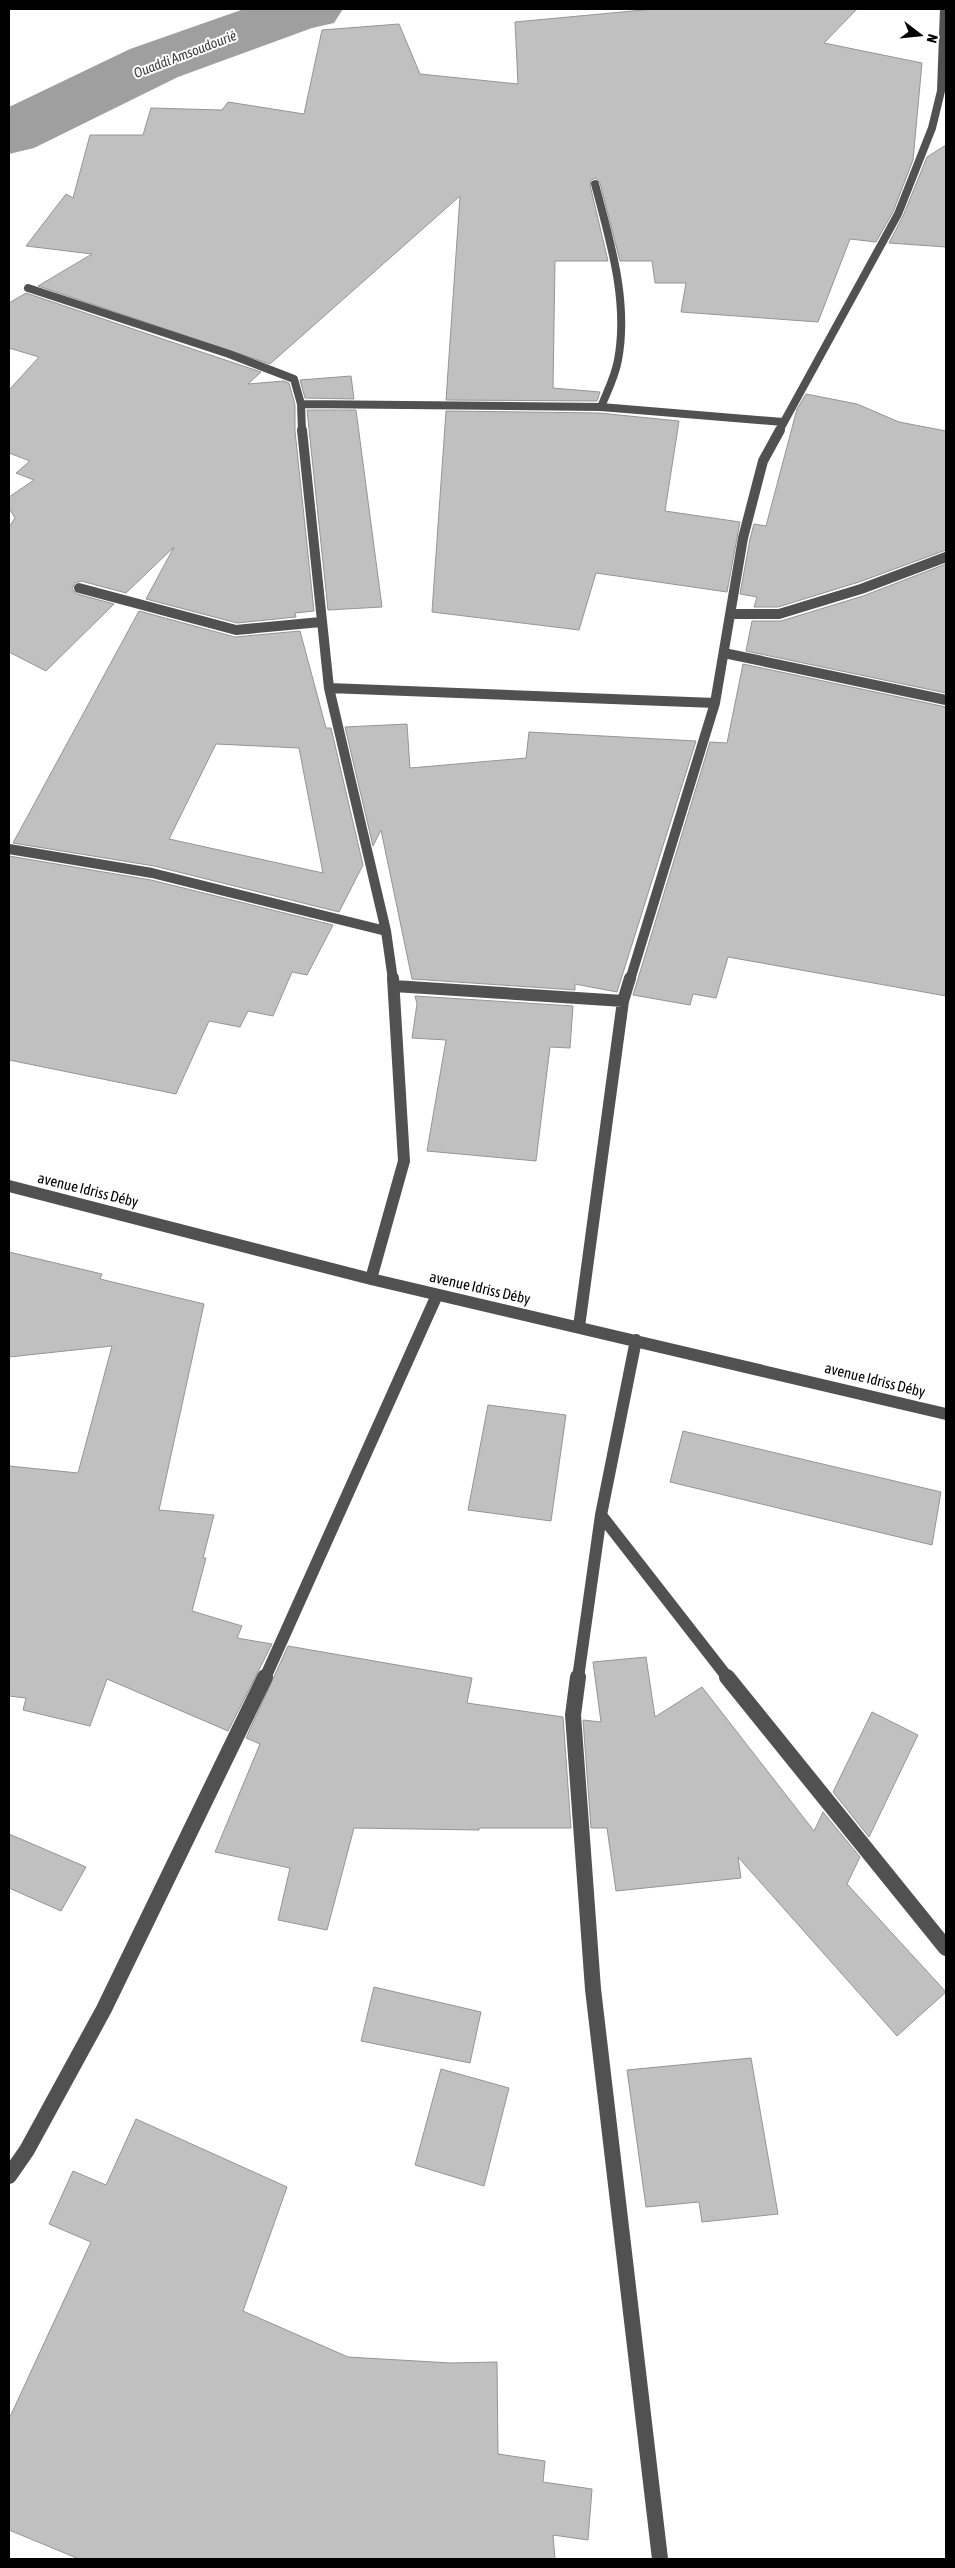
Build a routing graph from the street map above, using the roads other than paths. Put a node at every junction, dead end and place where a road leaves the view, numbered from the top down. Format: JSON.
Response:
{"nodes":[{"id":1,"x":944,"y":9,"type":"edge"},
{"id":2,"x":595,"y":184,"type":"dead end"},
{"id":3,"x":28,"y":288,"type":"dead end"},
{"id":4,"x":301,"y":404,"type":"junction"},
{"id":5,"x":601,"y":407,"type":"junction"},
{"id":6,"x":783,"y":422,"type":"junction"},
{"id":7,"x":946,"y":556,"type":"edge"},
{"id":8,"x":79,"y":588,"type":"dead end"},
{"id":9,"x":731,"y":614,"type":"junction"},
{"id":10,"x":321,"y":622,"type":"junction"},
{"id":11,"x":724,"y":653,"type":"junction"},
{"id":12,"x":329,"y":688,"type":"junction"},
{"id":13,"x":946,"y":700,"type":"edge"},
{"id":14,"x":715,"y":703,"type":"junction"},
{"id":15,"x":9,"y":849,"type":"edge"},
{"id":16,"x":386,"y":932,"type":"junction"},
{"id":17,"x":394,"y":986,"type":"junction"},
{"id":18,"x":623,"y":1001,"type":"junction"},
{"id":19,"x":9,"y":1186,"type":"edge"},
{"id":20,"x":371,"y":1280,"type":"junction"},
{"id":21,"x":437,"y":1295,"type":"junction"},
{"id":22,"x":579,"y":1327,"type":"junction"},
{"id":23,"x":636,"y":1340,"type":"junction"},
{"id":24,"x":946,"y":1414,"type":"edge"},
{"id":25,"x":601,"y":1515,"type":"junction"},
{"id":26,"x":946,"y":1948,"type":"edge"},
{"id":27,"x":9,"y":2176,"type":"edge"},
{"id":28,"x":660,"y":2559,"type":"edge"}],
"edges":[{"from":1,"to":6,"type":"street"},
{"from":2,"to":5,"type":"street"},
{"from":3,"to":4,"type":"street"},
{"from":4,"to":5,"type":"street"},
{"from":4,"to":10,"type":"street"},
{"from":5,"to":6,"type":"street"},
{"from":6,"to":9,"type":"street"},
{"from":7,"to":9,"type":"street"},
{"from":8,"to":10,"type":"street"},
{"from":9,"to":11,"type":"street"},
{"from":10,"to":12,"type":"street"},
{"from":11,"to":13,"type":"street"},
{"from":11,"to":14,"type":"street"},
{"from":12,"to":14,"type":"street"},
{"from":12,"to":16,"type":"street"},
{"from":14,"to":18,"type":"street"},
{"from":15,"to":16,"type":"street"},
{"from":16,"to":17,"type":"street"},
{"from":17,"to":18,"type":"street"},
{"from":17,"to":20,"type":"street"},
{"from":18,"to":22,"type":"street"},
{"from":19,"to":20,"type":"street","name":"avenue Idriss Déby"},
{"from":20,"to":21,"type":"street","name":"avenue Idriss Déby"},
{"from":21,"to":22,"type":"street","name":"avenue Idriss Déby"},
{"from":21,"to":27,"type":"street"},
{"from":22,"to":23,"type":"street","name":"avenue Idriss Déby"},
{"from":23,"to":24,"type":"street","name":"avenue Idriss Déby"},
{"from":23,"to":25,"type":"street"},
{"from":25,"to":26,"type":"street"},
{"from":25,"to":28,"type":"street"}]}
